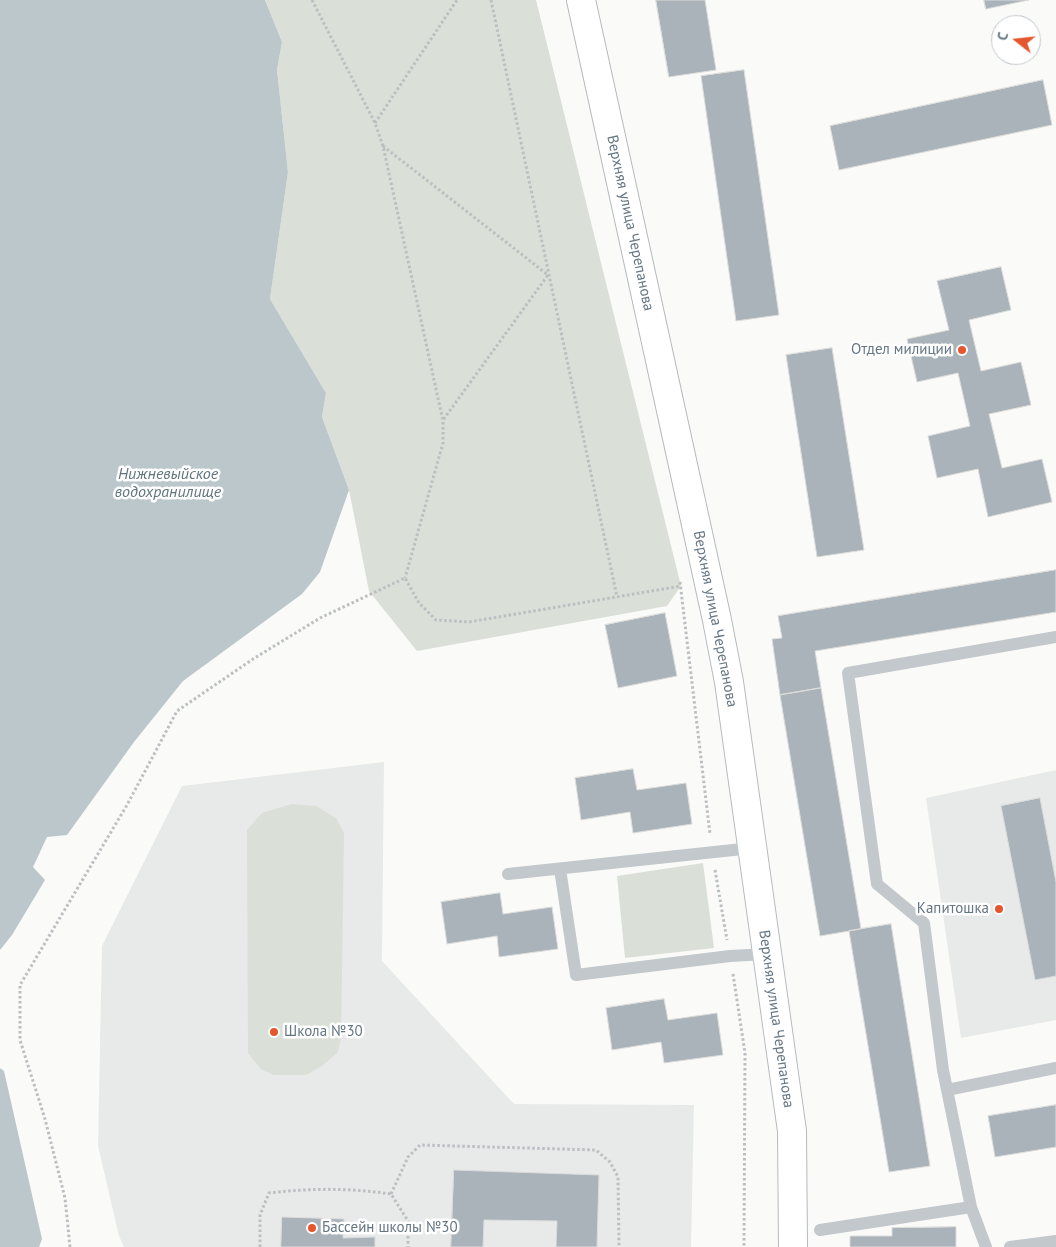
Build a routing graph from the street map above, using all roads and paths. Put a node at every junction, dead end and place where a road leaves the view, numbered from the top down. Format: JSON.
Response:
{"nodes":[{"id":1,"x":312,"y":0,"type":"edge"},
{"id":2,"x":458,"y":0,"type":"edge"},
{"id":3,"x":491,"y":0,"type":"edge"},
{"id":4,"x":581,"y":0,"type":"edge"},
{"id":5,"x":375,"y":122,"type":"junction"},
{"id":6,"x":383,"y":146,"type":"junction"},
{"id":7,"x":548,"y":275,"type":"junction"},
{"id":8,"x":443,"y":420,"type":"junction"},
{"id":9,"x":679,"y":576,"type":"dead end"},
{"id":10,"x":405,"y":578,"type":"junction"},
{"id":11,"x":681,"y":586,"type":"junction"},
{"id":12,"x":617,"y":597,"type":"junction"},
{"id":13,"x":1056,"y":637,"type":"edge"},
{"id":14,"x":752,"y":848,"type":"junction"},
{"id":15,"x":712,"y":851,"type":"junction"},
{"id":16,"x":560,"y":869,"type":"junction"},
{"id":17,"x":508,"y":874,"type":"dead end"},
{"id":18,"x":766,"y":954,"type":"junction"},
{"id":19,"x":730,"y":956,"type":"junction"},
{"id":20,"x":1056,"y":1068,"type":"edge"},
{"id":21,"x":947,"y":1090,"type":"junction"},
{"id":22,"x":391,"y":1194,"type":"junction"},
{"id":23,"x":971,"y":1208,"type":"junction"},
{"id":24,"x":820,"y":1230,"type":"dead end"},
{"id":25,"x":1056,"y":1240,"type":"edge"},
{"id":26,"x":70,"y":1247,"type":"edge"},
{"id":27,"x":260,"y":1247,"type":"edge"},
{"id":28,"x":408,"y":1247,"type":"edge"},
{"id":29,"x":619,"y":1247,"type":"edge"},
{"id":30,"x":744,"y":1247,"type":"edge"},
{"id":31,"x":793,"y":1247,"type":"edge"},
{"id":32,"x":986,"y":1247,"type":"edge"},
{"id":33,"x":1010,"y":1247,"type":"edge"}],
"edges":[{"from":1,"to":5,"type":"path"},
{"from":2,"to":5,"type":"path"},
{"from":3,"to":7,"type":"path"},
{"from":4,"to":14,"type":"main road","name":"Верхняя улица Черепанова"},
{"from":5,"to":6,"type":"path"},
{"from":6,"to":7,"type":"path"},
{"from":6,"to":8,"type":"path"},
{"from":7,"to":8,"type":"path"},
{"from":7,"to":12,"type":"path"},
{"from":8,"to":10,"type":"path"},
{"from":9,"to":11,"type":"path"},
{"from":10,"to":12,"type":"path"},
{"from":10,"to":26,"type":"path"},
{"from":11,"to":12,"type":"path"},
{"from":11,"to":15,"type":"path"},
{"from":13,"to":21,"type":"lane"},
{"from":14,"to":15,"type":"lane"},
{"from":14,"to":18,"type":"main road","name":"Верхняя улица Черепанова"},
{"from":15,"to":16,"type":"lane"},
{"from":15,"to":19,"type":"path"},
{"from":16,"to":17,"type":"lane"},
{"from":16,"to":19,"type":"lane"},
{"from":18,"to":19,"type":"lane"},
{"from":18,"to":31,"type":"main road","name":"Верхняя улица Черепанова"},
{"from":19,"to":30,"type":"path"},
{"from":20,"to":21,"type":"lane"},
{"from":21,"to":23,"type":"lane"},
{"from":22,"to":27,"type":"path"},
{"from":22,"to":28,"type":"path"},
{"from":22,"to":29,"type":"path"},
{"from":23,"to":24,"type":"lane"},
{"from":23,"to":32,"type":"lane"},
{"from":25,"to":33,"type":"lane"}]}
